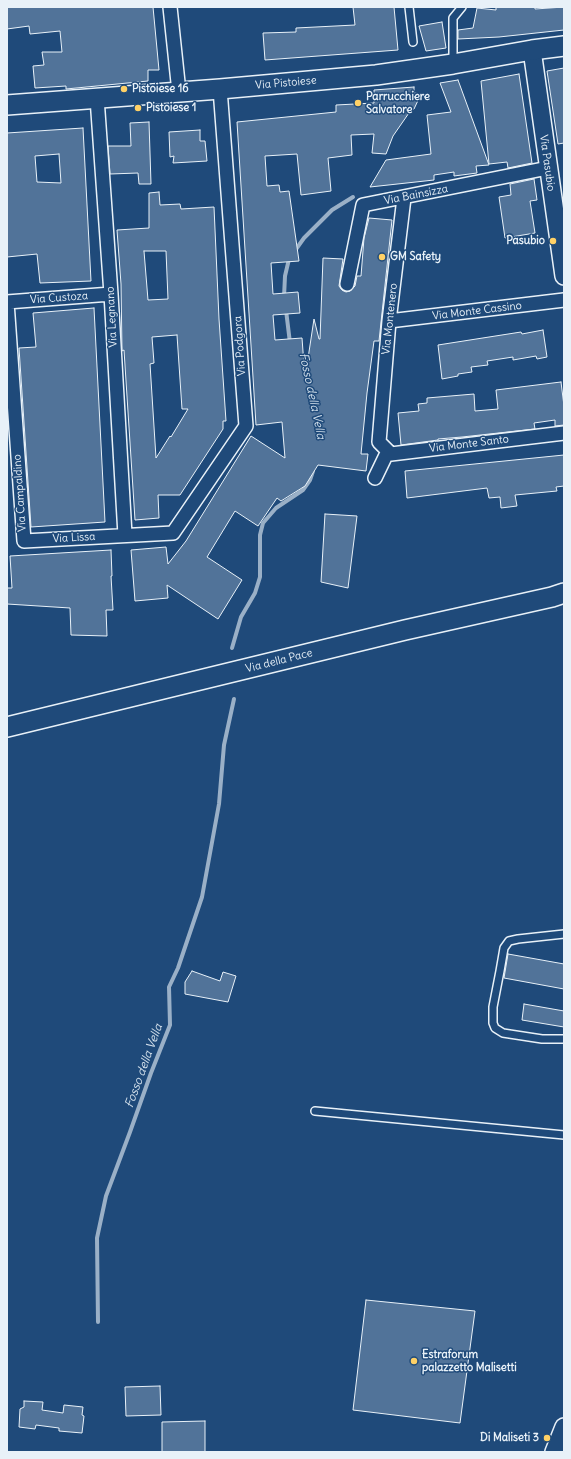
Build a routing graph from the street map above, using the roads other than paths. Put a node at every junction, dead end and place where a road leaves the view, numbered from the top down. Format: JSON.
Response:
{"nodes":[{"id":1,"x":170,"y":7,"type":"edge"},
{"id":2,"x":409,"y":7,"type":"edge"},
{"id":3,"x":462,"y":7,"type":"edge"},
{"id":4,"x":412,"y":42,"type":"dead end"},
{"id":5,"x":564,"y":46,"type":"edge"},
{"id":6,"x":532,"y":50,"type":"junction"},
{"id":7,"x":453,"y":64,"type":"junction"},
{"id":8,"x":220,"y":89,"type":"junction"},
{"id":9,"x":179,"y":92,"type":"junction"},
{"id":10,"x":97,"y":98,"type":"junction"},
{"id":11,"x":7,"y":105,"type":"edge"},
{"id":12,"x":548,"y":168,"type":"junction"},
{"id":13,"x":404,"y":198,"type":"junction"},
{"id":14,"x":564,"y":276,"type":"edge"},
{"id":15,"x":347,"y":284,"type":"dead end"},
{"id":16,"x":111,"y":294,"type":"junction"},
{"id":17,"x":564,"y":300,"type":"edge"},
{"id":18,"x":8,"y":302,"type":"edge"},
{"id":19,"x":389,"y":321,"type":"junction"},
{"id":20,"x":564,"y":433,"type":"edge"},
{"id":21,"x":388,"y":451,"type":"junction"},
{"id":22,"x":375,"y":478,"type":"dead end"},
{"id":23,"x":125,"y":535,"type":"junction"},
{"id":24,"x":24,"y":541,"type":"joint"},
{"id":25,"x":560,"y":595,"type":"edge"},
{"id":26,"x":7,"y":728,"type":"edge"},
{"id":27,"x":564,"y":934,"type":"edge"},
{"id":28,"x":564,"y":1039,"type":"edge"},
{"id":29,"x":315,"y":1111,"type":"dead end"},
{"id":30,"x":564,"y":1135,"type":"edge"},
{"id":31,"x":564,"y":1427,"type":"edge"},
{"id":32,"x":554,"y":1452,"type":"edge"}],
"edges":[{"from":1,"to":9,"type":"street"},
{"from":2,"to":4,"type":"lane"},
{"from":3,"to":7,"type":"lane"},
{"from":5,"to":6,"type":"main road","name":"Via Pistoiese"},
{"from":6,"to":7,"type":"main road","name":"Via Pistoiese"},
{"from":6,"to":12,"type":"street","name":"Via Pasubio"},
{"from":7,"to":8,"type":"main road","name":"Via Pistoiese"},
{"from":8,"to":9,"type":"main road","name":"Via Pistoiese"},
{"from":8,"to":23,"type":"street","name":"Via Podgora"},
{"from":9,"to":10,"type":"main road","name":"Via Pistoiese"},
{"from":10,"to":11,"type":"main road","name":"Via Pistoiese"},
{"from":10,"to":16,"type":"street","name":"Via Legnano"},
{"from":12,"to":13,"type":"street","name":"Via Bainsizza"},
{"from":12,"to":14,"type":"street","name":"Via Pasubio"},
{"from":13,"to":15,"type":"street","name":"Via Bainsizza"},
{"from":13,"to":19,"type":"street","name":"Via Montenero"},
{"from":16,"to":18,"type":"street","name":"Via Custoza"},
{"from":16,"to":23,"type":"street","name":"Via Legnano"},
{"from":17,"to":19,"type":"street","name":"Via Monte Cassino"},
{"from":18,"to":24,"type":"street","name":"Via Campaldino"},
{"from":19,"to":21,"type":"street","name":"Via Montenero"},
{"from":20,"to":21,"type":"street","name":"Via Monte Santo"},
{"from":21,"to":22,"type":"street"},
{"from":23,"to":24,"type":"street","name":"Via Lissa"},
{"from":25,"to":26,"type":"main road","name":"Via della Pace"},
{"from":27,"to":28,"type":"lane"},
{"from":29,"to":30,"type":"lane"},
{"from":31,"to":32,"type":"street"}]}
